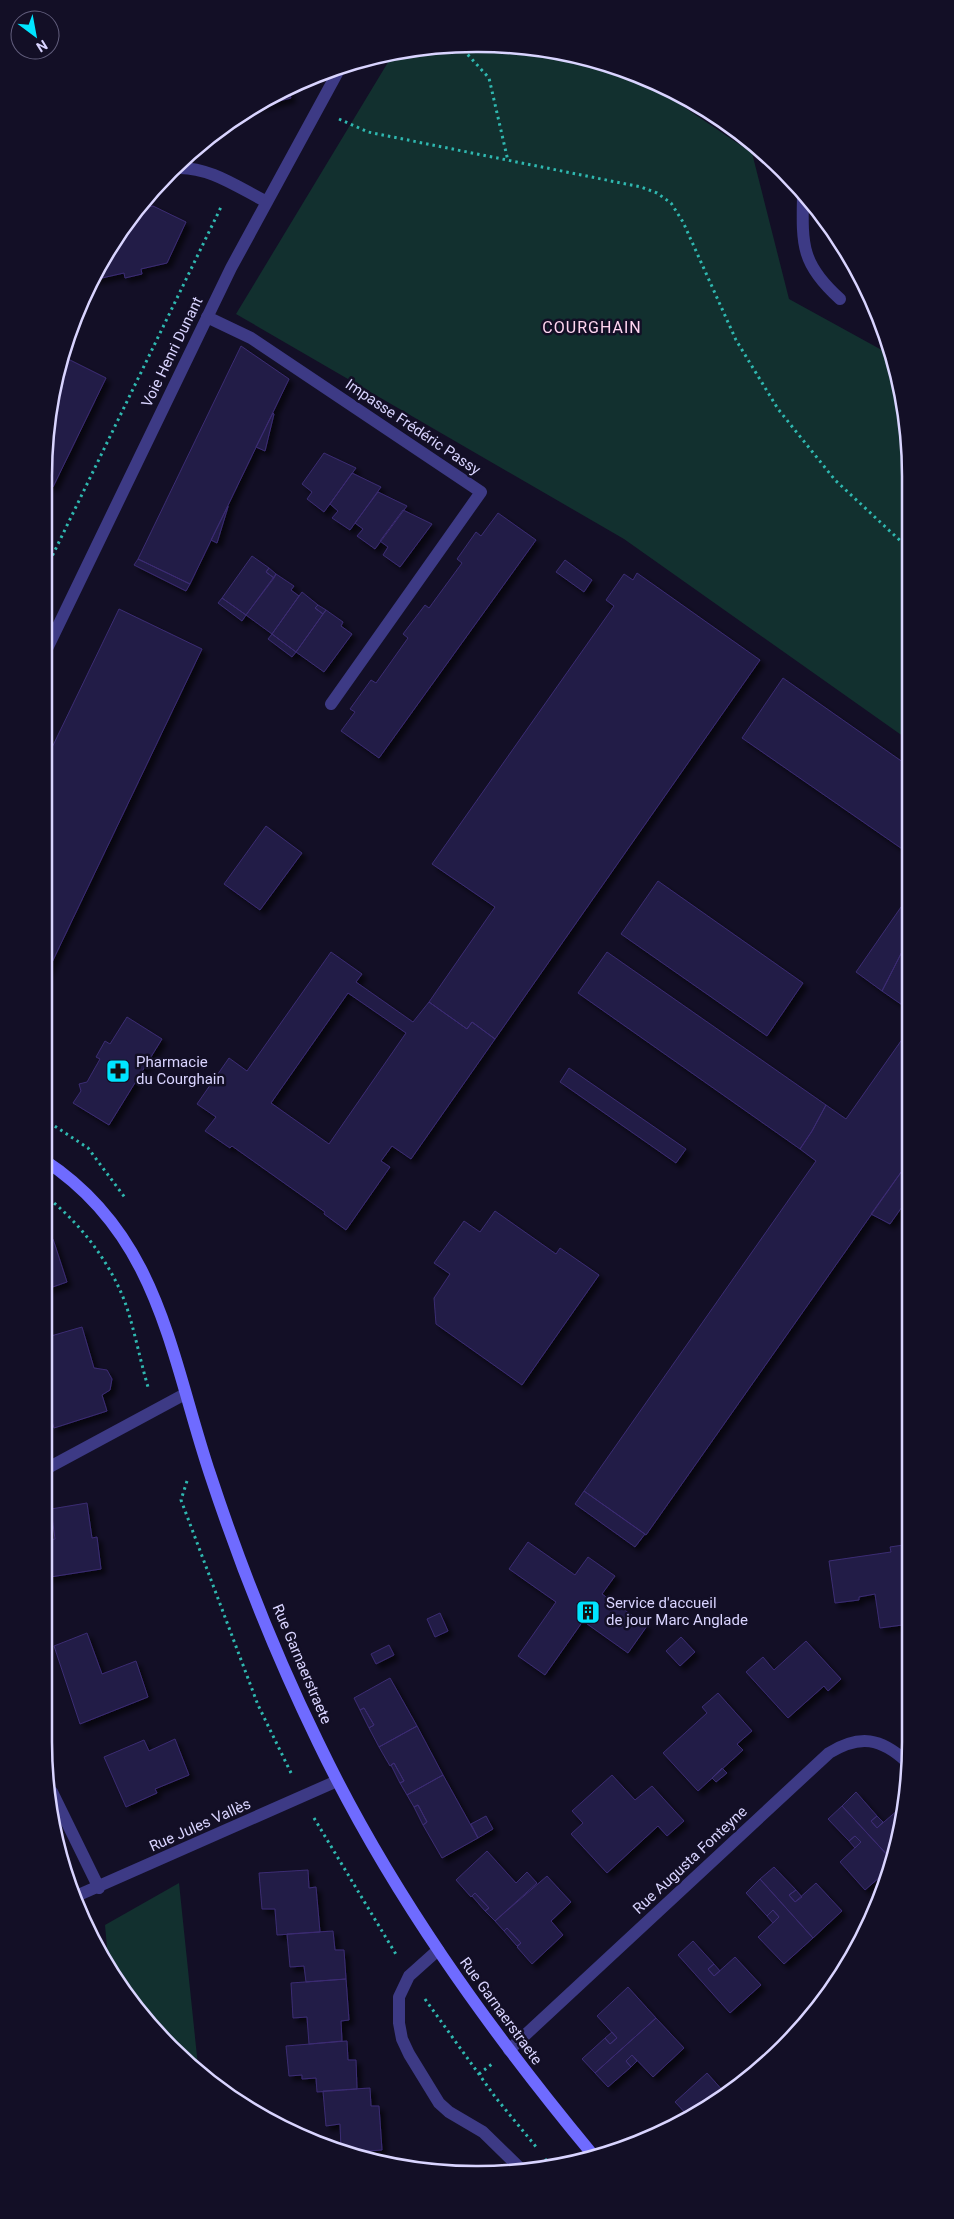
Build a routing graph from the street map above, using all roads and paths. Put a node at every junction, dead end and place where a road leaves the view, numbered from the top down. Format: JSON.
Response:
{"nodes":[{"id":1,"x":466,"y":52,"type":"edge"},
{"id":2,"x":335,"y":77,"type":"edge"},
{"id":3,"x":318,"y":109,"type":"junction"},
{"id":4,"x":508,"y":160,"type":"junction"},
{"id":5,"x":186,"y":168,"type":"edge"},
{"id":6,"x":231,"y":184,"type":"junction"},
{"id":7,"x":267,"y":202,"type":"junction"},
{"id":8,"x":803,"y":206,"type":"edge"},
{"id":9,"x":840,"y":299,"type":"dead end"},
{"id":10,"x":207,"y":317,"type":"junction"},
{"id":11,"x":902,"y":542,"type":"edge"},
{"id":12,"x":52,"y":556,"type":"edge"},
{"id":13,"x":52,"y":638,"type":"edge"},
{"id":14,"x":331,"y":704,"type":"dead end"},
{"id":15,"x":52,"y":1166,"type":"edge"},
{"id":16,"x":52,"y":1201,"type":"edge"},
{"id":17,"x":185,"y":1394,"type":"junction"},
{"id":18,"x":155,"y":1410,"type":"junction"},
{"id":19,"x":52,"y":1466,"type":"edge"},
{"id":20,"x":210,"y":1475,"type":"junction"},
{"id":21,"x":187,"y":1480,"type":"dead end"},
{"id":22,"x":901,"y":1757,"type":"edge"},
{"id":23,"x":337,"y":1781,"type":"junction"},
{"id":24,"x":57,"y":1802,"type":"edge"},
{"id":25,"x":99,"y":1888,"type":"junction"},
{"id":26,"x":81,"y":1894,"type":"edge"},
{"id":27,"x":438,"y":1950,"type":"junction"},
{"id":28,"x":509,"y":2050,"type":"junction"},
{"id":29,"x":590,"y":2151,"type":"edge"},
{"id":30,"x":517,"y":2165,"type":"edge"}],
"edges":[{"from":1,"to":4,"type":"path"},
{"from":2,"to":3,"type":"street","name":"Voie Henri Dunant"},
{"from":3,"to":4,"type":"path"},
{"from":3,"to":7,"type":"street","name":"Voie Henri Dunant"},
{"from":4,"to":11,"type":"path"},
{"from":5,"to":6,"type":"street"},
{"from":6,"to":7,"type":"street"},
{"from":6,"to":12,"type":"path"},
{"from":7,"to":10,"type":"street","name":"Voie Henri Dunant"},
{"from":8,"to":9,"type":"street"},
{"from":10,"to":13,"type":"street","name":"Voie Henri Dunant"},
{"from":10,"to":14,"type":"street","name":"Impasse Frédéric Passy"},
{"from":15,"to":17,"type":"street","name":"Rue Garnaerstraete"},
{"from":16,"to":18,"type":"path"},
{"from":17,"to":18,"type":"street"},
{"from":17,"to":20,"type":"street","name":"Rue Garnaerstraete"},
{"from":18,"to":19,"type":"street"},
{"from":20,"to":21,"type":"path"},
{"from":20,"to":23,"type":"street","name":"Rue Garnaerstraete"},
{"from":22,"to":28,"type":"street","name":"Rue Augusta Fonteyne"},
{"from":23,"to":25,"type":"street","name":"Rue Jules Vallès"},
{"from":23,"to":27,"type":"street","name":"Rue Garnaerstraete"},
{"from":24,"to":25,"type":"street"},
{"from":25,"to":26,"type":"street","name":"Rue Jules Vallès"},
{"from":27,"to":28,"type":"street","name":"Rue Garnaerstraete"},
{"from":27,"to":30,"type":"street"},
{"from":28,"to":29,"type":"street","name":"Rue Garnaerstraete"}]}
